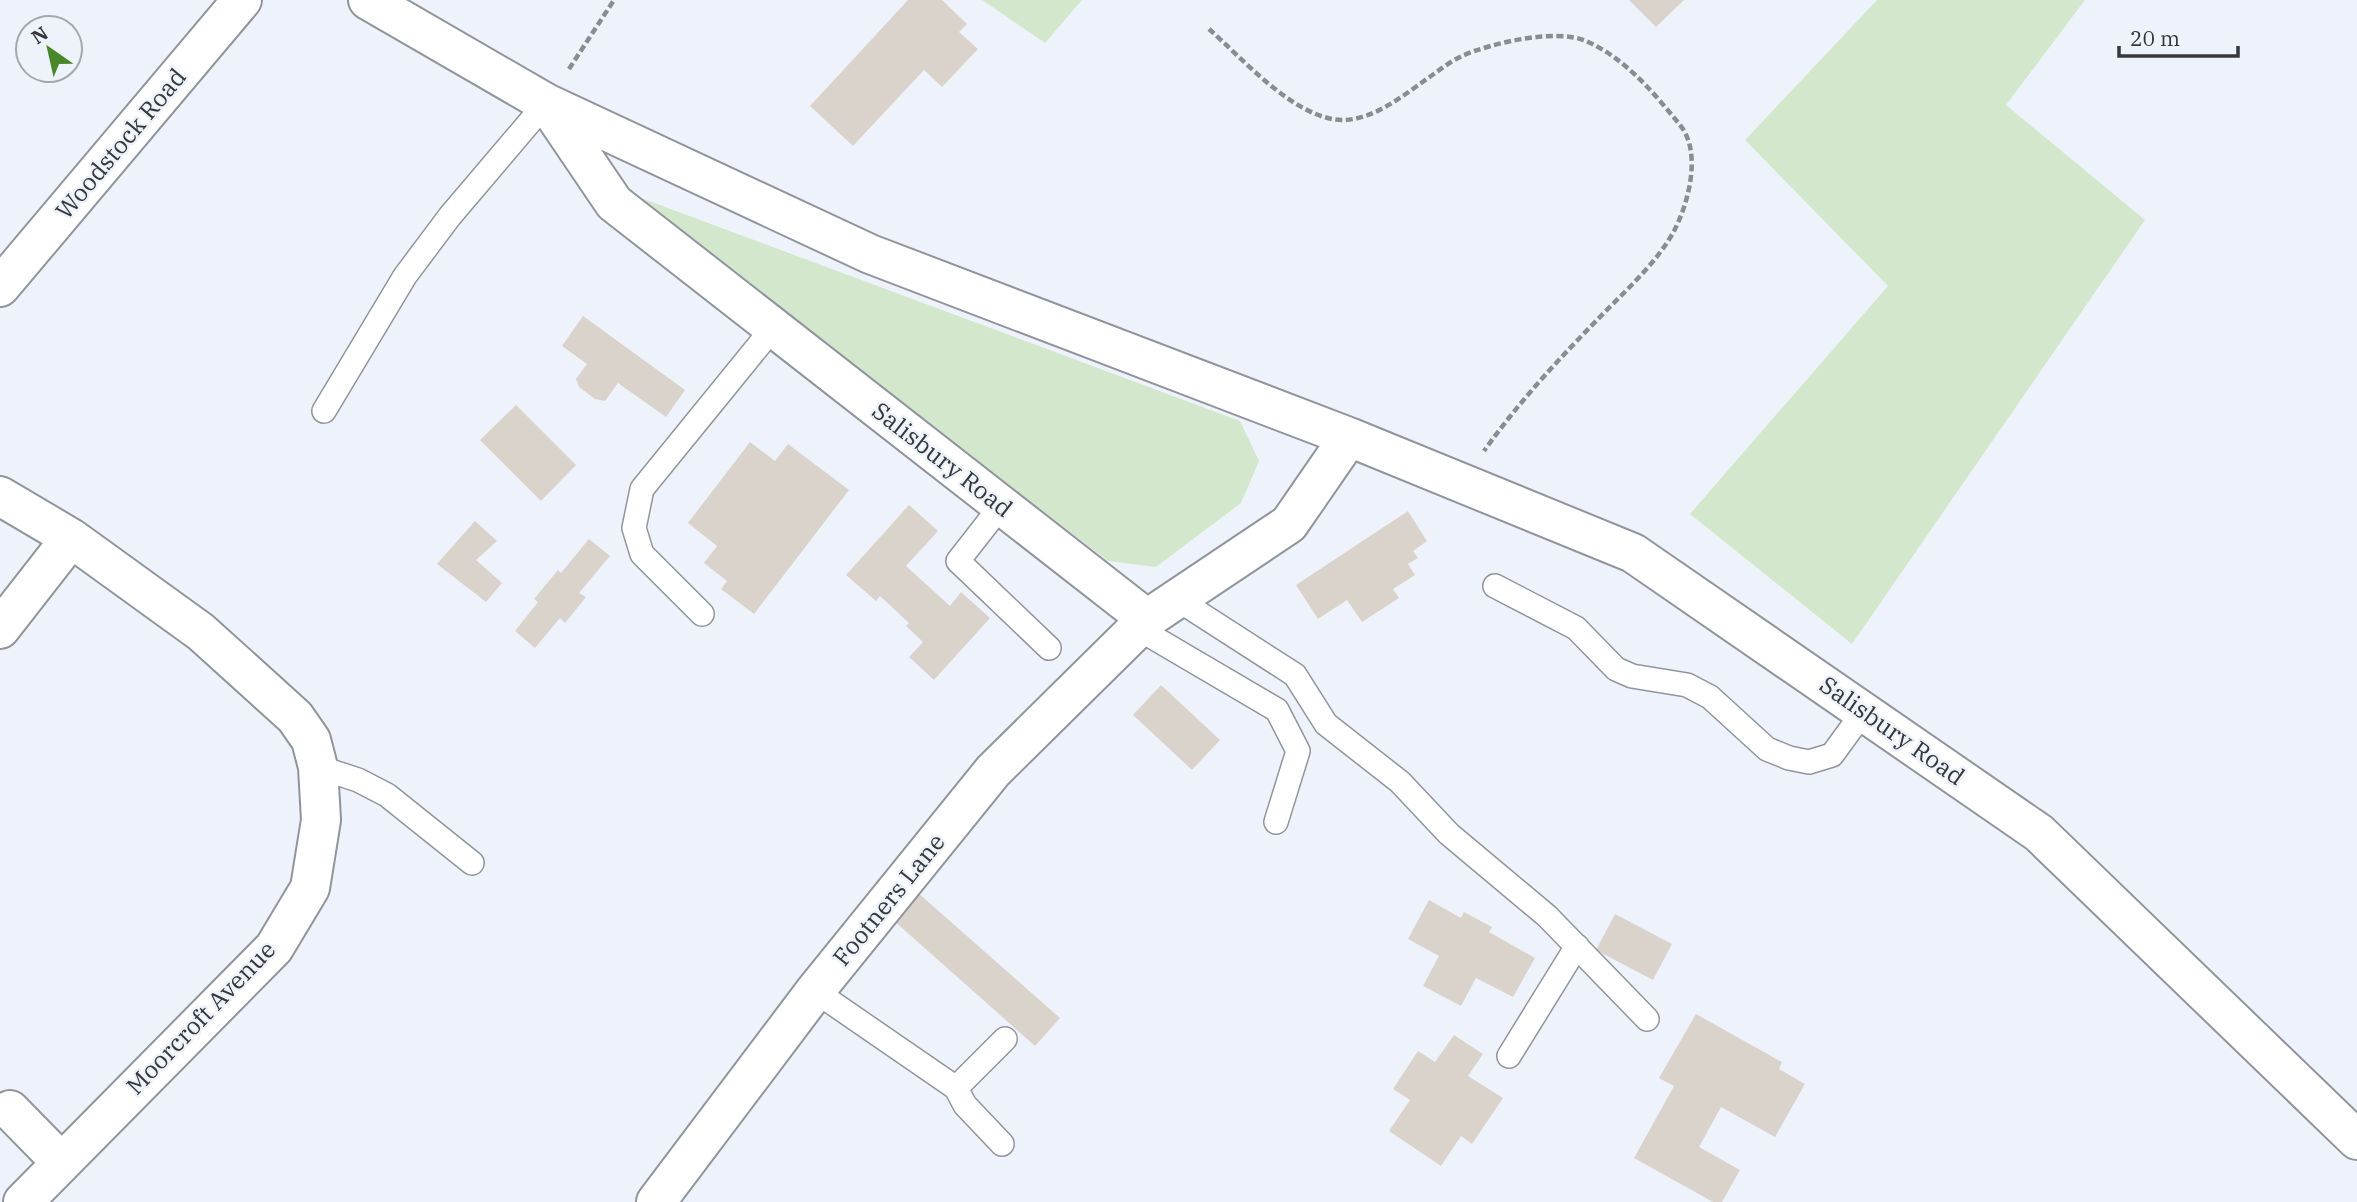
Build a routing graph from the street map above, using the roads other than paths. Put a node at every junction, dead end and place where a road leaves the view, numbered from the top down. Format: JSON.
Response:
{"nodes":[{"id":1,"x":243,"y":0,"type":"edge"},
{"id":2,"x":368,"y":0,"type":"edge"},
{"id":3,"x":546,"y":103,"type":"junction"},
{"id":4,"x":0,"y":287,"type":"edge"},
{"id":5,"x":773,"y":328,"type":"junction"},
{"id":6,"x":324,"y":411,"type":"dead end"},
{"id":7,"x":1349,"y":437,"type":"junction"},
{"id":8,"x":0,"y":496,"type":"edge"},
{"id":9,"x":1001,"y":506,"type":"junction"},
{"id":10,"x":71,"y":538,"type":"junction"},
{"id":11,"x":1494,"y":586,"type":"dead end"},
{"id":12,"x":702,"y":614,"type":"dead end"},
{"id":13,"x":1154,"y":616,"type":"junction"},
{"id":14,"x":0,"y":629,"type":"edge"},
{"id":15,"x":1049,"y":648,"type":"dead end"},
{"id":16,"x":1864,"y":711,"type":"junction"},
{"id":17,"x":318,"y":767,"type":"junction"},
{"id":18,"x":1276,"y":822,"type":"dead end"},
{"id":19,"x":472,"y":863,"type":"dead end"},
{"id":20,"x":1577,"y":946,"type":"junction"},
{"id":21,"x":815,"y":991,"type":"junction"},
{"id":22,"x":1647,"y":1019,"type":"dead end"},
{"id":23,"x":1005,"y":1039,"type":"dead end"},
{"id":24,"x":1509,"y":1056,"type":"dead end"},
{"id":25,"x":956,"y":1088,"type":"junction"},
{"id":26,"x":10,"y":1110,"type":"dead end"},
{"id":27,"x":2357,"y":1140,"type":"edge"},
{"id":28,"x":1002,"y":1144,"type":"dead end"},
{"id":29,"x":60,"y":1161,"type":"junction"},
{"id":30,"x":28,"y":1200,"type":"edge"},
{"id":31,"x":656,"y":1202,"type":"edge"}],
"edges":[{"from":1,"to":4,"type":"street","name":"Woodstock Road"},
{"from":2,"to":3,"type":"street","name":"Salisbury Road"},
{"from":3,"to":5,"type":"street","name":"Salisbury Road"},
{"from":3,"to":6,"type":"lane"},
{"from":3,"to":7,"type":"street","name":"Salisbury Road"},
{"from":5,"to":9,"type":"street","name":"Salisbury Road"},
{"from":5,"to":12,"type":"lane"},
{"from":7,"to":13,"type":"street"},
{"from":7,"to":16,"type":"street","name":"Salisbury Road"},
{"from":8,"to":10,"type":"street","name":"Moorcroft Avenue"},
{"from":9,"to":13,"type":"street","name":"Salisbury Road"},
{"from":9,"to":15,"type":"lane"},
{"from":10,"to":14,"type":"street"},
{"from":10,"to":17,"type":"street","name":"Moorcroft Avenue"},
{"from":11,"to":16,"type":"lane"},
{"from":13,"to":18,"type":"lane"},
{"from":13,"to":20,"type":"lane"},
{"from":13,"to":21,"type":"street","name":"Footners Lane"},
{"from":16,"to":27,"type":"street","name":"Salisbury Road"},
{"from":17,"to":19,"type":"lane"},
{"from":17,"to":29,"type":"street","name":"Moorcroft Avenue"},
{"from":20,"to":22,"type":"lane"},
{"from":20,"to":24,"type":"lane"},
{"from":21,"to":25,"type":"lane"},
{"from":21,"to":31,"type":"street","name":"Footners Lane"},
{"from":23,"to":25,"type":"lane"},
{"from":25,"to":28,"type":"lane"},
{"from":26,"to":29,"type":"street"},
{"from":29,"to":30,"type":"street","name":"Moorcroft Avenue"}]}
